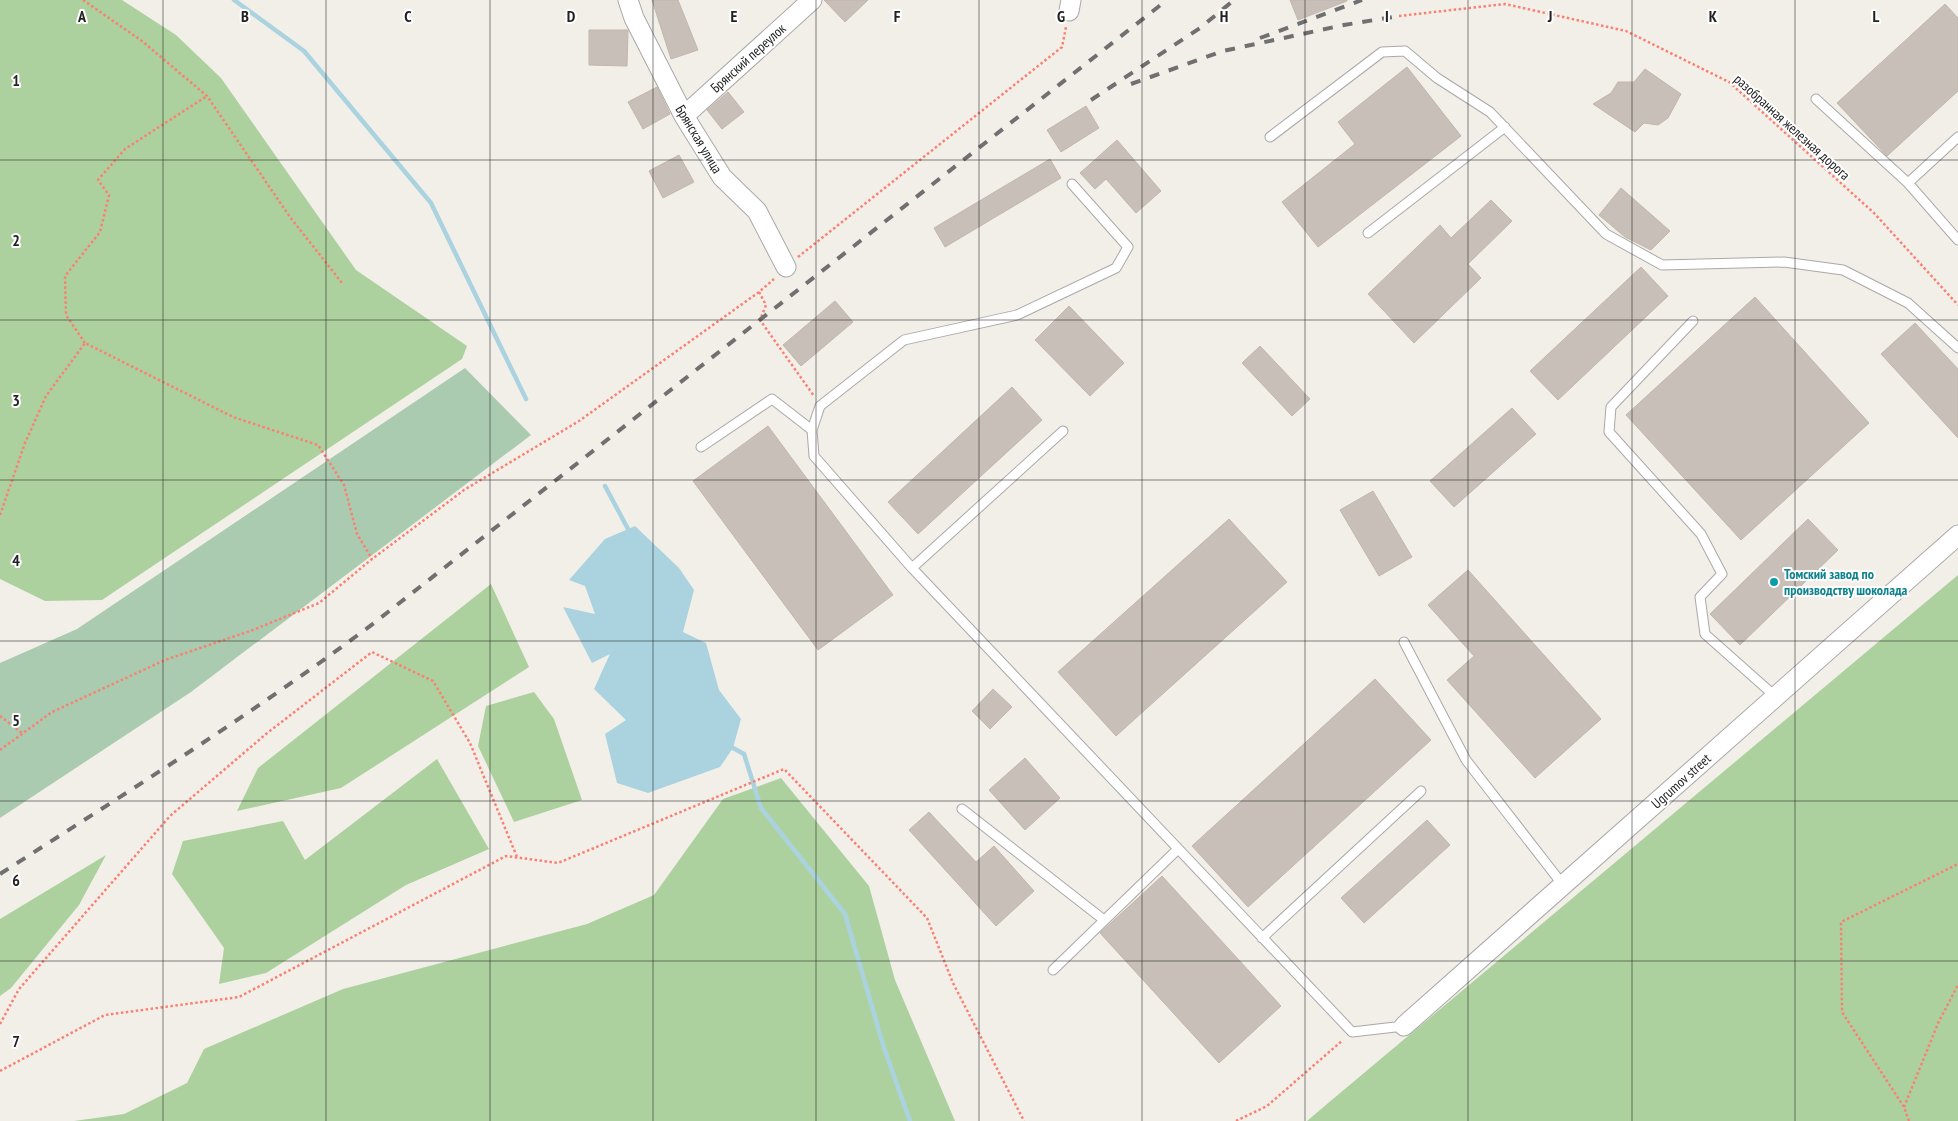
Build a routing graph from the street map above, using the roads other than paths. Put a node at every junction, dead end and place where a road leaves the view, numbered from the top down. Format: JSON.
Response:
{"nodes":[{"id":1,"x":628,"y":0,"type":"edge"},
{"id":2,"x":812,"y":0,"type":"edge"},
{"id":3,"x":1816,"y":98,"type":"dead end"},
{"id":4,"x":684,"y":116,"type":"junction"},
{"id":5,"x":1505,"y":127,"type":"junction"},
{"id":6,"x":1270,"y":136,"type":"dead end"},
{"id":7,"x":1958,"y":137,"type":"edge"},
{"id":8,"x":1908,"y":183,"type":"junction"},
{"id":9,"x":1072,"y":184,"type":"dead end"},
{"id":10,"x":1368,"y":233,"type":"dead end"},
{"id":11,"x":1958,"y":240,"type":"edge"},
{"id":12,"x":786,"y":267,"type":"road end"},
{"id":13,"x":1693,"y":321,"type":"dead end"},
{"id":14,"x":1958,"y":348,"type":"edge"},
{"id":15,"x":812,"y":430,"type":"junction"},
{"id":16,"x":1063,"y":431,"type":"dead end"},
{"id":17,"x":701,"y":447,"type":"dead end"},
{"id":18,"x":1958,"y":535,"type":"edge"},
{"id":19,"x":912,"y":568,"type":"junction"},
{"id":20,"x":1404,"y":642,"type":"dead end"},
{"id":21,"x":1776,"y":697,"type":"junction"},
{"id":22,"x":1421,"y":791,"type":"dead end"},
{"id":23,"x":962,"y":808,"type":"dead end"},
{"id":24,"x":1178,"y":849,"type":"junction"},
{"id":25,"x":1564,"y":885,"type":"junction"},
{"id":26,"x":1104,"y":920,"type":"junction"},
{"id":27,"x":1262,"y":938,"type":"junction"},
{"id":28,"x":1053,"y":970,"type":"dead end"},
{"id":29,"x":1404,"y":1026,"type":"joint"}],
"edges":[{"from":1,"to":4,"type":"street","name":"Брянская улица"},
{"from":2,"to":4,"type":"street","name":"Брянский переулок"},
{"from":3,"to":8,"type":"lane"},
{"from":4,"to":12,"type":"street","name":"Брянская улица"},
{"from":5,"to":6,"type":"lane"},
{"from":5,"to":10,"type":"lane"},
{"from":5,"to":14,"type":"lane"},
{"from":7,"to":8,"type":"lane"},
{"from":8,"to":11,"type":"lane"},
{"from":9,"to":15,"type":"lane"},
{"from":13,"to":21,"type":"lane"},
{"from":15,"to":17,"type":"lane"},
{"from":15,"to":19,"type":"lane"},
{"from":16,"to":19,"type":"lane"},
{"from":18,"to":21,"type":"street","name":"Ugrumov street"},
{"from":19,"to":24,"type":"lane"},
{"from":20,"to":25,"type":"lane"},
{"from":21,"to":25,"type":"street","name":"Ugrumov street"},
{"from":22,"to":27,"type":"lane"},
{"from":23,"to":26,"type":"lane"},
{"from":24,"to":26,"type":"lane"},
{"from":24,"to":27,"type":"lane"},
{"from":25,"to":29,"type":"street","name":"Ugrumov street"},
{"from":26,"to":28,"type":"lane"},
{"from":27,"to":29,"type":"lane"}]}
